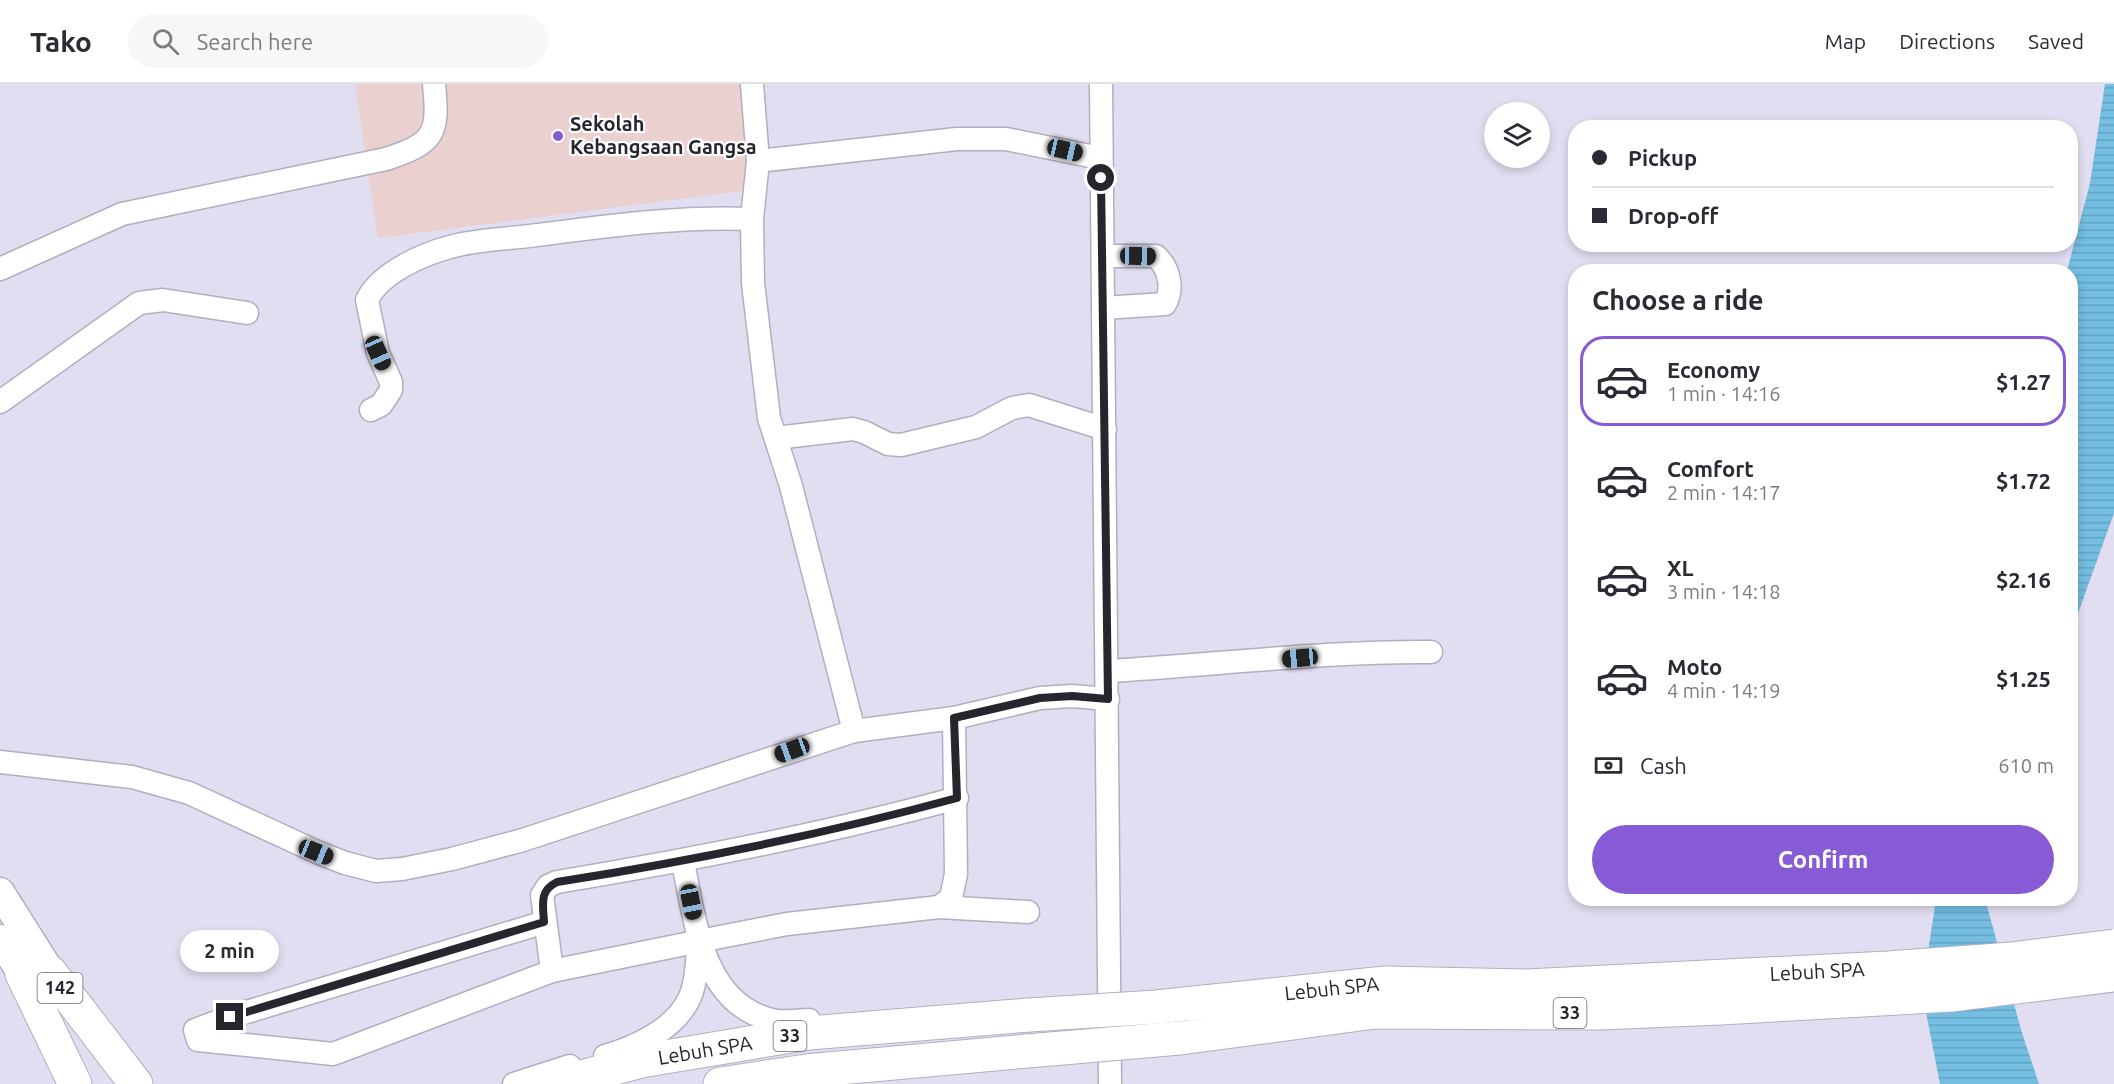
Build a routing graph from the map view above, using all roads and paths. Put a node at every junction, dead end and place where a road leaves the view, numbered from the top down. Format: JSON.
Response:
{"nodes":[{"id":1,"x":434,"y":84,"type":"edge"},
{"id":2,"x":752,"y":84,"type":"edge"},
{"id":3,"x":1101,"y":84,"type":"edge"},
{"id":4,"x":1100,"y":158,"type":"junction"},
{"id":5,"x":759,"y":161,"type":"junction"},
{"id":6,"x":752,"y":219,"type":"junction"},
{"id":7,"x":1103,"y":256,"type":"junction"},
{"id":8,"x":0,"y":269,"type":"edge"},
{"id":9,"x":1103,"y":308,"type":"junction"},
{"id":10,"x":247,"y":313,"type":"dead end"},
{"id":11,"x":0,"y":402,"type":"edge"},
{"id":12,"x":371,"y":410,"type":"dead end"},
{"id":13,"x":1105,"y":429,"type":"junction"},
{"id":14,"x":776,"y":438,"type":"junction"},
{"id":15,"x":1431,"y":652,"type":"dead end"},
{"id":16,"x":1108,"y":671,"type":"junction"},
{"id":17,"x":1108,"y":699,"type":"junction"},
{"id":18,"x":954,"y":718,"type":"junction"},
{"id":19,"x":854,"y":731,"type":"junction"},
{"id":20,"x":0,"y":762,"type":"edge"},
{"id":21,"x":957,"y":798,"type":"junction"},
{"id":22,"x":683,"y":862,"type":"junction"},
{"id":23,"x":0,"y":892,"type":"edge"},
{"id":24,"x":939,"y":907,"type":"junction"},
{"id":25,"x":1028,"y":912,"type":"dead end"},
{"id":26,"x":544,"y":922,"type":"junction"},
{"id":27,"x":0,"y":939,"type":"edge"},
{"id":28,"x":699,"y":942,"type":"junction"},
{"id":29,"x":2114,"y":946,"type":"edge"},
{"id":30,"x":552,"y":971,"type":"junction"},
{"id":31,"x":24,"y":972,"type":"edge"},
{"id":32,"x":2114,"y":975,"type":"edge"},
{"id":33,"x":939,"y":1022,"type":"junction"},
{"id":34,"x":863,"y":1066,"type":"junction"},
{"id":35,"x":75,"y":1084,"type":"edge"},
{"id":36,"x":91,"y":1084,"type":"edge"},
{"id":37,"x":121,"y":1084,"type":"edge"},
{"id":38,"x":136,"y":1084,"type":"edge"},
{"id":39,"x":514,"y":1084,"type":"edge"},
{"id":40,"x":556,"y":1084,"type":"edge"},
{"id":41,"x":720,"y":1084,"type":"edge"},
{"id":42,"x":792,"y":1084,"type":"edge"},
{"id":43,"x":1110,"y":1084,"type":"edge"}],
"edges":[{"from":1,"to":8,"type":"street"},
{"from":2,"to":5,"type":"street"},
{"from":3,"to":4,"type":"street"},
{"from":4,"to":5,"type":"street"},
{"from":4,"to":7,"type":"street"},
{"from":5,"to":6,"type":"street"},
{"from":6,"to":12,"type":"street"},
{"from":6,"to":14,"type":"street"},
{"from":7,"to":9,"type":"street"},
{"from":7,"to":9,"type":"street"},
{"from":9,"to":13,"type":"street"},
{"from":10,"to":11,"type":"street"},
{"from":13,"to":14,"type":"street"},
{"from":13,"to":16,"type":"street"},
{"from":14,"to":19,"type":"street"},
{"from":15,"to":16,"type":"street"},
{"from":16,"to":17,"type":"street"},
{"from":17,"to":18,"type":"street"},
{"from":17,"to":43,"type":"street"},
{"from":18,"to":19,"type":"street"},
{"from":18,"to":21,"type":"street"},
{"from":19,"to":20,"type":"street"},
{"from":21,"to":22,"type":"street"},
{"from":21,"to":24,"type":"street"},
{"from":22,"to":26,"type":"street"},
{"from":22,"to":28,"type":"street"},
{"from":23,"to":31,"type":"main road","number":"142"},
{"from":24,"to":25,"type":"street"},
{"from":24,"to":28,"type":"street"},
{"from":26,"to":30,"type":"street"},
{"from":26,"to":30,"type":"street"},
{"from":27,"to":31,"type":"main road","number":"142"},
{"from":28,"to":30,"type":"street"},
{"from":28,"to":33,"type":"street"},
{"from":28,"to":39,"type":"street"},
{"from":29,"to":33,"type":"highway","name":"Lebuh SPA","number":"33","bridge":true},
{"from":31,"to":35,"type":"highway"},
{"from":31,"to":36,"type":"main road","number":"142"},
{"from":31,"to":37,"type":"main road","number":"142"},
{"from":31,"to":38,"type":"highway"},
{"from":32,"to":34,"type":"highway","name":"Lebuh SPA","number":"33","bridge":true},
{"from":33,"to":40,"type":"highway","name":"Lebuh SPA","number":"33"},
{"from":34,"to":41,"type":"highway","name":"Lebuh SPA","number":"33"},
{"from":34,"to":42,"type":"street"}]}
